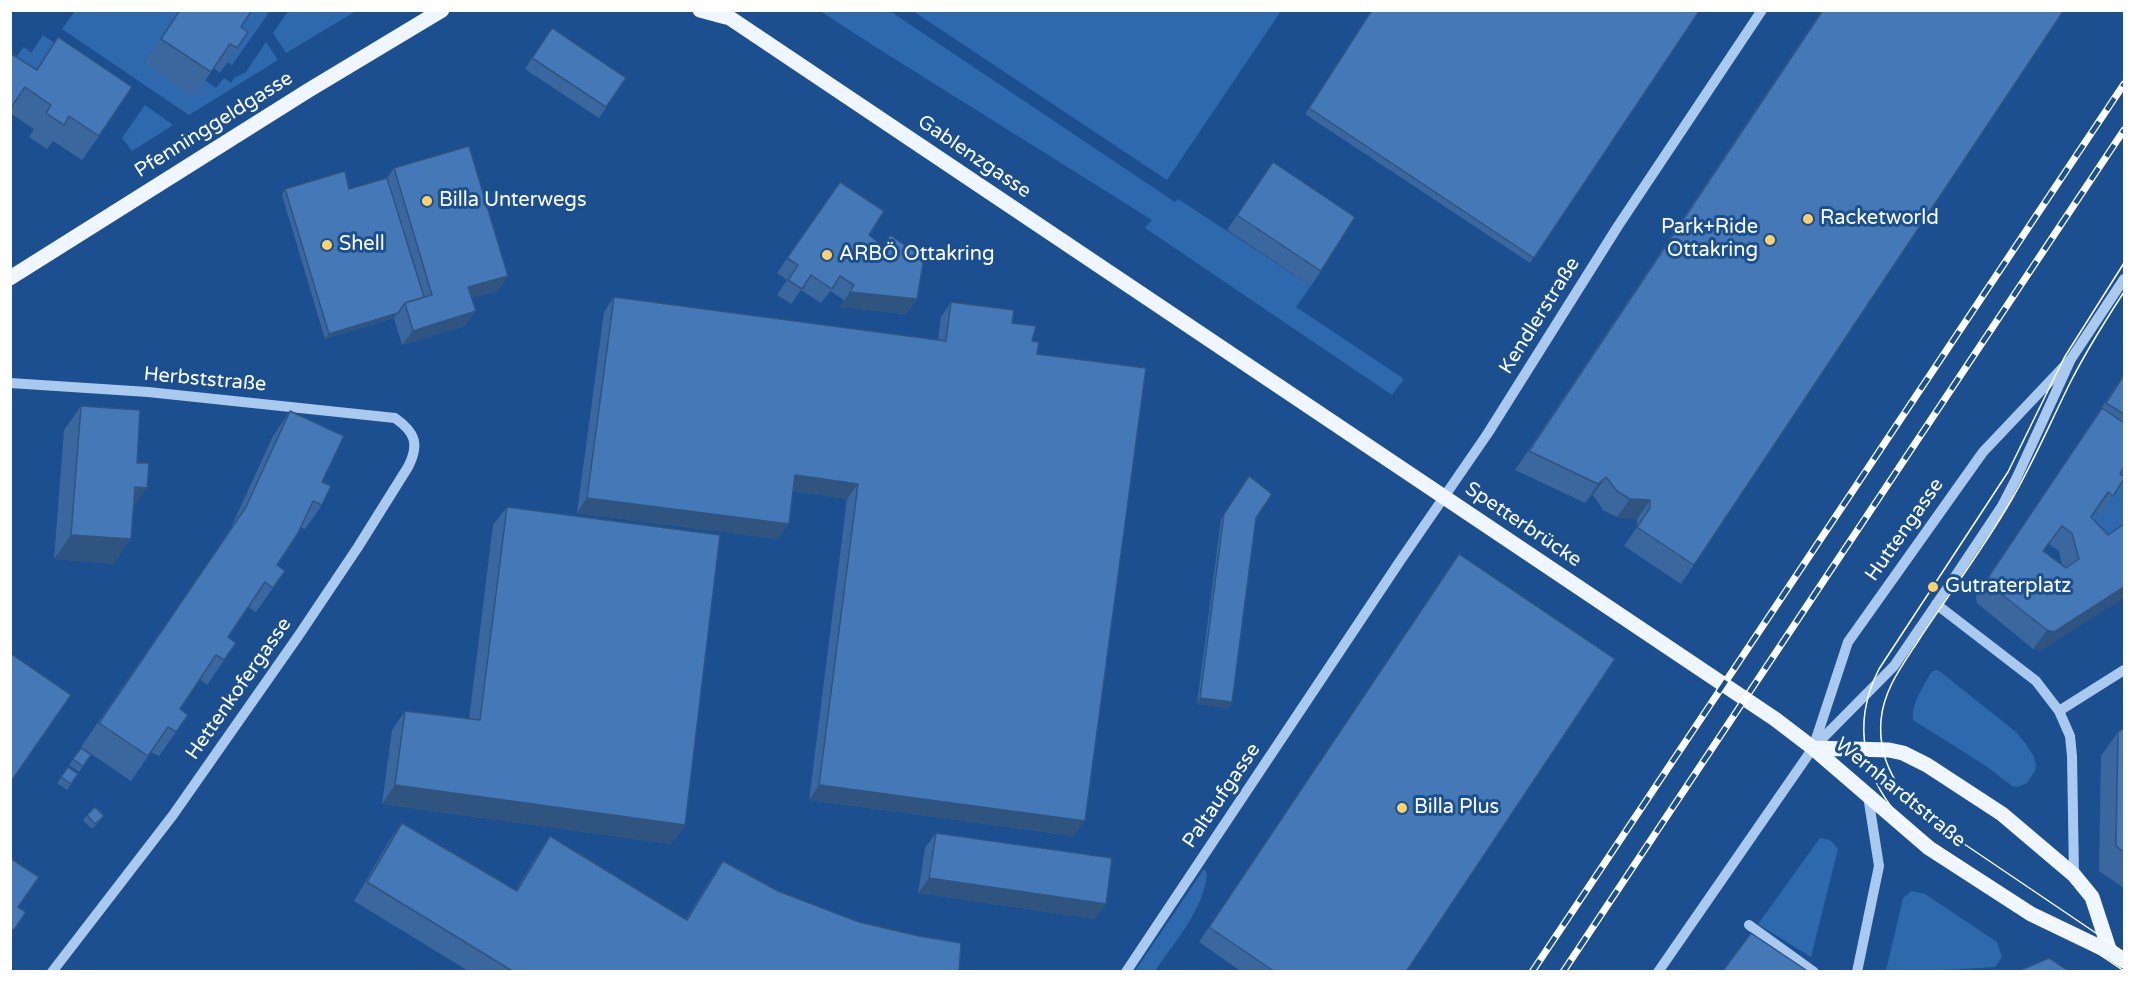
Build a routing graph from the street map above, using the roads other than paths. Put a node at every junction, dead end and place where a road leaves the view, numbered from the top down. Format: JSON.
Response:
{"nodes":[{"id":1,"x":700,"y":10,"type":"edge"},
{"id":2,"x":1762,"y":10,"type":"edge"},
{"id":3,"x":440,"y":11,"type":"edge"},
{"id":4,"x":722,"y":14,"type":"edge"},
{"id":5,"x":10,"y":278,"type":"edge"},
{"id":6,"x":2124,"y":279,"type":"edge"},
{"id":7,"x":1207,"y":338,"type":"joint"},
{"id":8,"x":2071,"y":359,"type":"junction"},
{"id":9,"x":10,"y":383,"type":"edge"},
{"id":10,"x":395,"y":418,"type":"joint"},
{"id":11,"x":1936,"y":604,"type":"junction"},
{"id":12,"x":1348,"y":640,"type":"joint"},
{"id":13,"x":2124,"y":670,"type":"edge"},
{"id":14,"x":2060,"y":711,"type":"junction"},
{"id":15,"x":1813,"y":748,"type":"junction"},
{"id":16,"x":1868,"y":796,"type":"junction"},
{"id":17,"x":2074,"y":875,"type":"junction"},
{"id":18,"x":1749,"y":925,"type":"dead end"},
{"id":19,"x":2110,"y":952,"type":"junction"},
{"id":20,"x":2124,"y":961,"type":"edge"},
{"id":21,"x":52,"y":972,"type":"edge"},
{"id":22,"x":1126,"y":972,"type":"edge"},
{"id":23,"x":1658,"y":972,"type":"edge"},
{"id":24,"x":1814,"y":972,"type":"edge"},
{"id":25,"x":1857,"y":972,"type":"edge"}],
"edges":[{"from":1,"to":4,"type":"main road"},
{"from":2,"to":12,"type":"street","name":"Kendlerstraße"},
{"from":3,"to":5,"type":"main road","name":"Pfenninggeldgasse"},
{"from":4,"to":7,"type":"main road","name":"Gablenzgasse"},
{"from":6,"to":8,"type":"street","name":"Huttengasse"},
{"from":7,"to":15,"type":"main road","name":"Spetterbrücke"},
{"from":8,"to":11,"type":"street","name":"Huttengasse"},
{"from":8,"to":15,"type":"street","name":"Huttengasse"},
{"from":9,"to":10,"type":"street","name":"Herbststraße"},
{"from":10,"to":21,"type":"street","name":"Hettenkofergasse"},
{"from":11,"to":14,"type":"street"},
{"from":11,"to":15,"type":"street","name":"Huttengasse"},
{"from":12,"to":22,"type":"street","name":"Paltaufgasse"},
{"from":13,"to":14,"type":"street"},
{"from":14,"to":17,"type":"street"},
{"from":15,"to":16,"type":"main road","name":"Wernhardtstraße"},
{"from":15,"to":17,"type":"main road","name":"Wernhardtstraße"},
{"from":15,"to":23,"type":"street","name":"Huttengasse"},
{"from":16,"to":19,"type":"main road","name":"Wernhardtstraße"},
{"from":16,"to":25,"type":"street"},
{"from":17,"to":19,"type":"main road","name":"Wernhardtstraße"},
{"from":18,"to":24,"type":"street"},
{"from":19,"to":20,"type":"main road","name":"Wernhardtstraße"}]}
